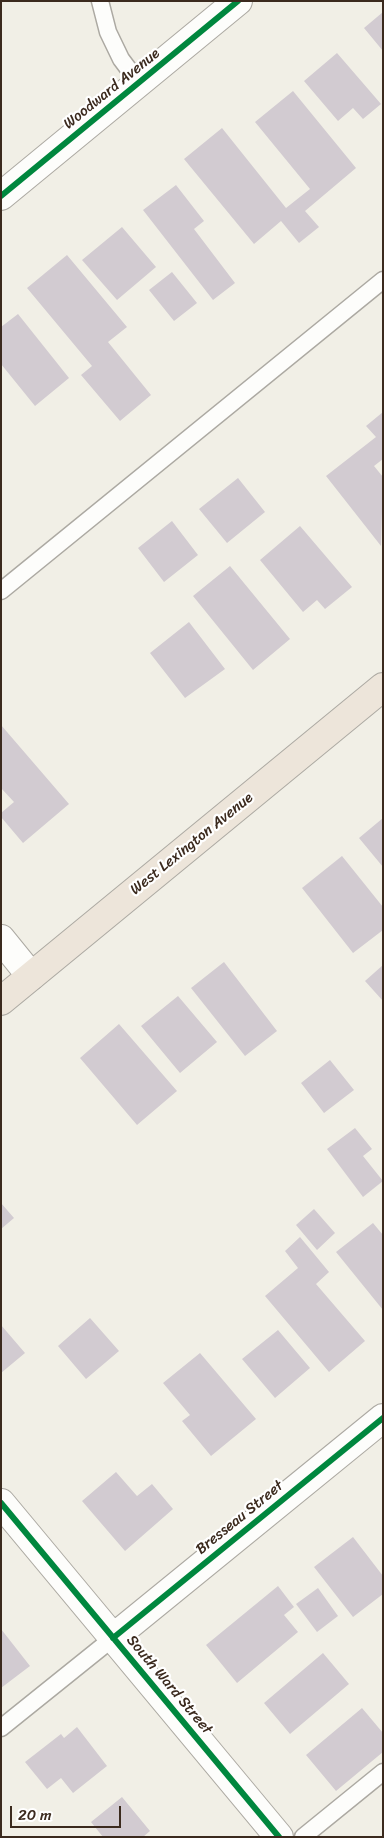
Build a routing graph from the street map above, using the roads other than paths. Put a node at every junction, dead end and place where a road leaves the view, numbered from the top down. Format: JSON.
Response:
{"nodes":[{"id":1,"x":100,"y":1,"type":"edge"},
{"id":2,"x":238,"y":1,"type":"edge"},
{"id":3,"x":139,"y":83,"type":"junction"},
{"id":4,"x":1,"y":196,"type":"edge"},
{"id":5,"x":383,"y":280,"type":"edge"},
{"id":6,"x":1,"y":591,"type":"edge"},
{"id":7,"x":383,"y":687,"type":"edge"},
{"id":8,"x":1,"y":939,"type":"edge"},
{"id":9,"x":31,"y":976,"type":"junction"},
{"id":10,"x":1,"y":1001,"type":"edge"},
{"id":11,"x":383,"y":1418,"type":"edge"},
{"id":12,"x":1,"y":1503,"type":"edge"},
{"id":13,"x":113,"y":1638,"type":"junction"},
{"id":14,"x":1,"y":1728,"type":"edge"},
{"id":15,"x":383,"y":1772,"type":"edge"},
{"id":16,"x":279,"y":1837,"type":"edge"},
{"id":17,"x":303,"y":1837,"type":"edge"}],
"edges":[{"from":1,"to":3,"type":"lane"},
{"from":2,"to":3,"type":"street","name":"Woodward Avenue"},
{"from":3,"to":4,"type":"street","name":"Woodward Avenue"},
{"from":5,"to":6,"type":"lane"},
{"from":7,"to":9,"type":"main road","name":"West Lexington Avenue"},
{"from":8,"to":9,"type":"street"},
{"from":9,"to":10,"type":"main road","name":"West Lexington Avenue"},
{"from":11,"to":13,"type":"street","name":"Bresseau Street"},
{"from":12,"to":13,"type":"street","name":"South Ward Street"},
{"from":13,"to":14,"type":"lane"},
{"from":13,"to":16,"type":"street","name":"South Ward Street"},
{"from":15,"to":17,"type":"lane"}]}
